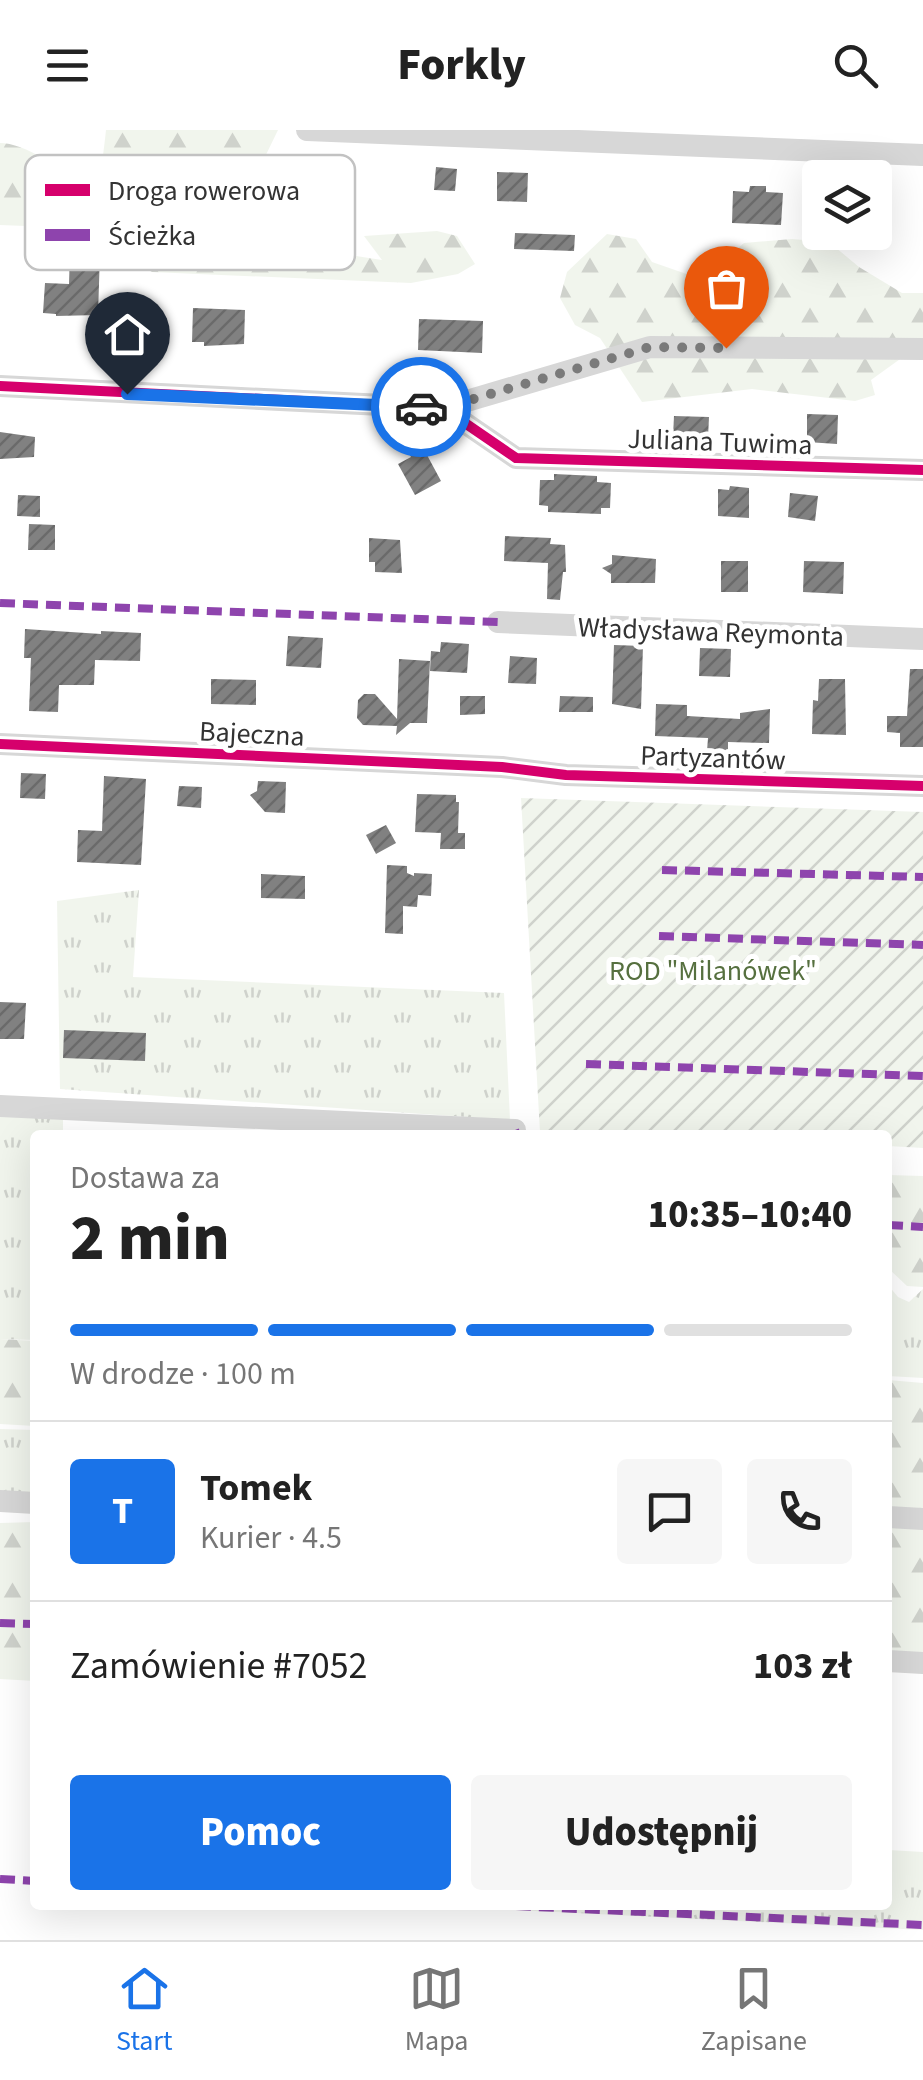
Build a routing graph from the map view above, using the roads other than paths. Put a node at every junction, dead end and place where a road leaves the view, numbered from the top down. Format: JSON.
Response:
{"nodes":[{"id":1,"x":306,"y":130,"type":"edge"},
{"id":2,"x":923,"y":154,"type":"edge"},
{"id":3,"x":923,"y":349,"type":"edge"},
{"id":4,"x":0,"y":386,"type":"edge"},
{"id":5,"x":443,"y":408,"type":"junction"},
{"id":6,"x":923,"y":470,"type":"edge"},
{"id":7,"x":498,"y":622,"type":"dead end"},
{"id":8,"x":923,"y":639,"type":"edge"},
{"id":9,"x":0,"y":744,"type":"edge"},
{"id":10,"x":502,"y":767,"type":"joint"},
{"id":11,"x":923,"y":786,"type":"edge"},
{"id":12,"x":0,"y":1106,"type":"edge"},
{"id":13,"x":516,"y":1130,"type":"dead end"},
{"id":14,"x":0,"y":1501,"type":"edge"},
{"id":15,"x":30,"y":1503,"type":"edge"},
{"id":16,"x":892,"y":1517,"type":"edge"},
{"id":17,"x":923,"y":1519,"type":"edge"},
{"id":18,"x":892,"y":1661,"type":"edge"},
{"id":19,"x":923,"y":1662,"type":"edge"}],
"edges":[{"from":1,"to":2,"type":"street"},
{"from":3,"to":5,"type":"street"},
{"from":4,"to":5,"type":"street"},
{"from":5,"to":6,"type":"street","name":"Juliana Tuwima"},
{"from":7,"to":8,"type":"street","name":"Władysława Reymonta"},
{"from":9,"to":10,"type":"street","name":"Bajeczna"},
{"from":10,"to":11,"type":"street","name":"Partyzantów"},
{"from":12,"to":13,"type":"street"},
{"from":14,"to":15,"type":"street"},
{"from":16,"to":17,"type":"street"},
{"from":18,"to":19,"type":"street"}]}
